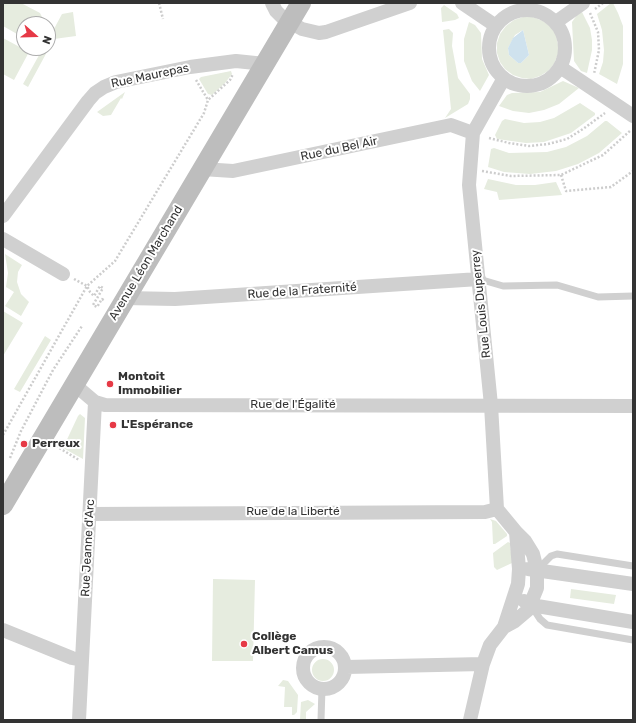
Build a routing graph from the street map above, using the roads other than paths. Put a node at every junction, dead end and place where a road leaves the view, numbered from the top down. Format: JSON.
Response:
{"nodes":[{"id":1,"x":272,"y":3,"type":"edge"},
{"id":2,"x":301,"y":3,"type":"edge"},
{"id":3,"x":410,"y":3,"type":"edge"},
{"id":4,"x":462,"y":3,"type":"edge"},
{"id":5,"x":583,"y":3,"type":"edge"},
{"id":6,"x":290,"y":22,"type":"junction"},
{"id":7,"x":556,"y":22,"type":"junction"},
{"id":8,"x":496,"y":26,"type":"junction"},
{"id":9,"x":265,"y":64,"type":"junction"},
{"id":10,"x":560,"y":68,"type":"junction"},
{"id":11,"x":504,"y":78,"type":"junction"},
{"id":12,"x":632,"y":123,"type":"edge"},
{"id":13,"x":473,"y":133,"type":"junction"},
{"id":14,"x":202,"y":169,"type":"junction"},
{"id":15,"x":3,"y":216,"type":"edge"},
{"id":16,"x":3,"y":239,"type":"edge"},
{"id":17,"x":63,"y":274,"type":"dead end"},
{"id":18,"x":479,"y":279,"type":"junction"},
{"id":19,"x":633,"y":296,"type":"edge"},
{"id":20,"x":117,"y":301,"type":"junction"},
{"id":21,"x":75,"y":385,"type":"junction"},
{"id":22,"x":95,"y":402,"type":"junction"},
{"id":23,"x":491,"y":405,"type":"junction"},
{"id":24,"x":633,"y":406,"type":"edge"},
{"id":25,"x":3,"y":505,"type":"edge"},
{"id":26,"x":497,"y":509,"type":"junction"},
{"id":27,"x":90,"y":514,"type":"junction"},
{"id":28,"x":516,"y":532,"type":"junction"},
{"id":29,"x":633,"y":566,"type":"edge"},
{"id":30,"x":519,"y":569,"type":"junction"},
{"id":31,"x":537,"y":570,"type":"junction"},
{"id":32,"x":633,"y":584,"type":"edge"},
{"id":33,"x":515,"y":597,"type":"junction"},
{"id":34,"x":531,"y":605,"type":"junction"},
{"id":35,"x":633,"y":622,"type":"edge"},
{"id":36,"x":504,"y":627,"type":"junction"},
{"id":37,"x":3,"y":630,"type":"edge"},
{"id":38,"x":633,"y":640,"type":"edge"},
{"id":39,"x":82,"y":660,"type":"junction"},
{"id":40,"x":483,"y":664,"type":"junction"},
{"id":41,"x":346,"y":667,"type":"junction"},
{"id":42,"x":322,"y":688,"type":"junction"},
{"id":43,"x":79,"y":720,"type":"edge"},
{"id":44,"x":321,"y":720,"type":"edge"},
{"id":45,"x":470,"y":720,"type":"edge"}],
"edges":[{"from":1,"to":6,"type":"street"},
{"from":2,"to":6,"type":"main road","name":"Avenue Léon Marchand"},
{"from":3,"to":6,"type":"street"},
{"from":4,"to":8,"type":"street"},
{"from":5,"to":7,"type":"street"},
{"from":6,"to":9,"type":"main road","name":"Avenue Léon Marchand"},
{"from":7,"to":8,"type":"street"},
{"from":7,"to":10,"type":"street"},
{"from":8,"to":11,"type":"street"},
{"from":9,"to":14,"type":"main road","name":"Avenue Léon Marchand"},
{"from":9,"to":15,"type":"street","name":"Rue Maurepas"},
{"from":10,"to":11,"type":"street"},
{"from":10,"to":12,"type":"street"},
{"from":11,"to":13,"type":"street","name":"Rue Louis Duperrey"},
{"from":13,"to":14,"type":"street","name":"Rue du Bel Air"},
{"from":13,"to":18,"type":"street","name":"Rue Louis Duperrey"},
{"from":14,"to":20,"type":"main road","name":"Avenue Léon Marchand"},
{"from":16,"to":17,"type":"street"},
{"from":18,"to":19,"type":"lane"},
{"from":18,"to":20,"type":"street","name":"Rue de la Fraternité"},
{"from":18,"to":23,"type":"street","name":"Rue Louis Duperrey"},
{"from":20,"to":21,"type":"main road","name":"Avenue Léon Marchand"},
{"from":21,"to":22,"type":"street"},
{"from":21,"to":25,"type":"main road","name":"Avenue Léon Marchand"},
{"from":22,"to":23,"type":"street","name":"Rue de l'Égalité"},
{"from":22,"to":27,"type":"street","name":"Rue Jeanne d'Arc"},
{"from":23,"to":24,"type":"street","name":"Rue de l'Égalité"},
{"from":23,"to":26,"type":"street","name":"Rue Louis Duperrey"},
{"from":26,"to":27,"type":"street","name":"Rue de la Liberté"},
{"from":26,"to":28,"type":"street"},
{"from":27,"to":39,"type":"street","name":"Rue Jeanne d'Arc"},
{"from":28,"to":30,"type":"street"},
{"from":28,"to":31,"type":"street"},
{"from":29,"to":31,"type":"lane"},
{"from":30,"to":31,"type":"street"},
{"from":30,"to":33,"type":"street"},
{"from":31,"to":32,"type":"street"},
{"from":31,"to":34,"type":"street"},
{"from":33,"to":34,"type":"street"},
{"from":33,"to":36,"type":"street"},
{"from":34,"to":35,"type":"street"},
{"from":34,"to":36,"type":"street"},
{"from":34,"to":38,"type":"lane"},
{"from":36,"to":40,"type":"street"},
{"from":37,"to":39,"type":"street"},
{"from":39,"to":43,"type":"street","name":"Rue Jeanne d'Arc"},
{"from":40,"to":41,"type":"street"},
{"from":40,"to":45,"type":"street"},
{"from":41,"to":42,"type":"street"},
{"from":41,"to":42,"type":"street"},
{"from":42,"to":44,"type":"lane"}]}
